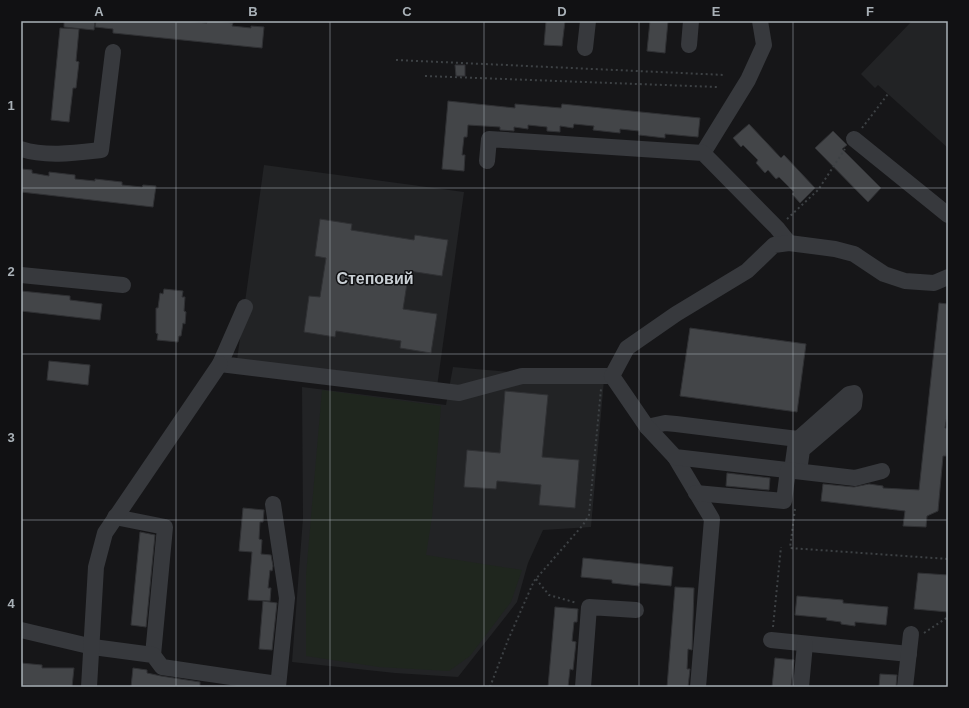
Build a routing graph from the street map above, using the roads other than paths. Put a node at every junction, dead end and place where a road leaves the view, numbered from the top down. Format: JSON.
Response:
{"nodes":[{"id":1,"x":588,"y":21,"type":"edge"},
{"id":2,"x":691,"y":21,"type":"edge"},
{"id":3,"x":760,"y":21,"type":"edge"},
{"id":4,"x":689,"y":45,"type":"dead end"},
{"id":5,"x":585,"y":48,"type":"dead end"},
{"id":6,"x":113,"y":52,"type":"dead end"},
{"id":7,"x":854,"y":138,"type":"road end"},
{"id":8,"x":21,"y":148,"type":"edge"},
{"id":9,"x":703,"y":153,"type":"junction"},
{"id":10,"x":487,"y":161,"type":"dead end"},
{"id":11,"x":948,"y":215,"type":"edge"},
{"id":12,"x":789,"y":243,"type":"junction"},
{"id":13,"x":21,"y":275,"type":"edge"},
{"id":14,"x":947,"y":280,"type":"edge"},
{"id":15,"x":123,"y":285,"type":"dead end"},
{"id":16,"x":245,"y":307,"type":"dead end"},
{"id":17,"x":220,"y":364,"type":"junction"},
{"id":18,"x":612,"y":376,"type":"junction"},
{"id":19,"x":643,"y":422,"type":"junction"},
{"id":20,"x":675,"y":457,"type":"junction"},
{"id":21,"x":793,"y":470,"type":"junction"},
{"id":22,"x":882,"y":471,"type":"dead end"},
{"id":23,"x":696,"y":493,"type":"junction"},
{"id":24,"x":273,"y":504,"type":"dead end"},
{"id":25,"x":115,"y":517,"type":"junction"},
{"id":26,"x":636,"y":610,"type":"dead end"},
{"id":27,"x":21,"y":630,"type":"edge"},
{"id":28,"x":771,"y":640,"type":"road end"},
{"id":29,"x":805,"y":644,"type":"junction"},
{"id":30,"x":93,"y":647,"type":"junction"},
{"id":31,"x":153,"y":655,"type":"junction"},
{"id":32,"x":278,"y":686,"type":"edge"},
{"id":33,"x":89,"y":687,"type":"edge"},
{"id":34,"x":583,"y":687,"type":"edge"},
{"id":35,"x":698,"y":687,"type":"edge"},
{"id":36,"x":801,"y":687,"type":"edge"},
{"id":37,"x":905,"y":687,"type":"edge"}],
"edges":[{"from":1,"to":5,"type":"lane"},
{"from":2,"to":4,"type":"lane"},
{"from":3,"to":9,"type":"lane"},
{"from":6,"to":8,"type":"lane"},
{"from":7,"to":11,"type":"lane"},
{"from":9,"to":10,"type":"lane"},
{"from":9,"to":12,"type":"lane"},
{"from":12,"to":14,"type":"lane"},
{"from":12,"to":18,"type":"lane"},
{"from":13,"to":15,"type":"lane"},
{"from":16,"to":17,"type":"lane"},
{"from":17,"to":18,"type":"lane"},
{"from":17,"to":25,"type":"lane"},
{"from":18,"to":19,"type":"lane"},
{"from":19,"to":20,"type":"lane"},
{"from":19,"to":21,"type":"lane"},
{"from":20,"to":21,"type":"lane"},
{"from":20,"to":23,"type":"lane"},
{"from":21,"to":22,"type":"lane"},
{"from":21,"to":23,"type":"lane"},
{"from":23,"to":35,"type":"lane"},
{"from":24,"to":32,"type":"lane"},
{"from":25,"to":30,"type":"lane"},
{"from":25,"to":31,"type":"lane"},
{"from":26,"to":34,"type":"lane"},
{"from":27,"to":30,"type":"lane"},
{"from":28,"to":29,"type":"lane"},
{"from":29,"to":36,"type":"lane"},
{"from":29,"to":37,"type":"lane"},
{"from":30,"to":31,"type":"lane"},
{"from":30,"to":33,"type":"lane"},
{"from":31,"to":32,"type":"lane"}]}
